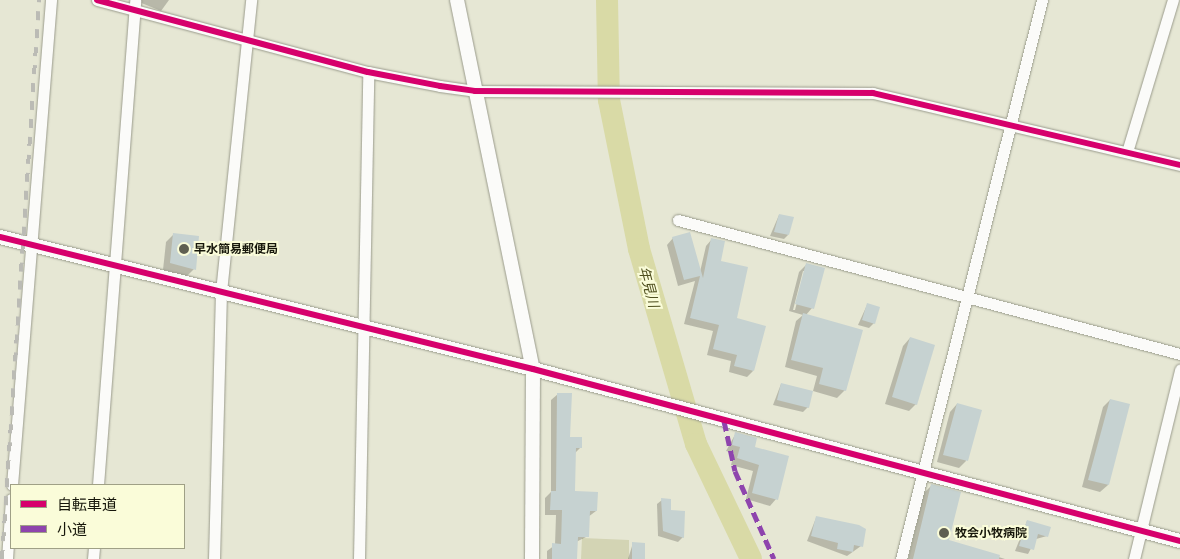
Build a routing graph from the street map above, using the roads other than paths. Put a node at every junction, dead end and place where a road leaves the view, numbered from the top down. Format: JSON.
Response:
{"nodes":[{"id":1,"x":51,"y":0,"type":"edge"},
{"id":2,"x":97,"y":0,"type":"edge"},
{"id":3,"x":251,"y":0,"type":"edge"},
{"id":4,"x":457,"y":0,"type":"edge"},
{"id":5,"x":1042,"y":0,"type":"edge"},
{"id":6,"x":1170,"y":1,"type":"edge"},
{"id":7,"x":134,"y":5,"type":"edge"},
{"id":8,"x":247,"y":40,"type":"junction"},
{"id":9,"x":368,"y":72,"type":"junction"},
{"id":10,"x":475,"y":91,"type":"junction"},
{"id":11,"x":1011,"y":124,"type":"junction"},
{"id":12,"x":1127,"y":152,"type":"junction"},
{"id":13,"x":1180,"y":164,"type":"edge"},
{"id":14,"x":678,"y":220,"type":"dead end"},
{"id":15,"x":0,"y":237,"type":"edge"},
{"id":16,"x":30,"y":245,"type":"junction"},
{"id":17,"x":112,"y":265,"type":"junction"},
{"id":18,"x":221,"y":292,"type":"junction"},
{"id":19,"x":967,"y":298,"type":"junction"},
{"id":20,"x":364,"y":327,"type":"junction"},
{"id":21,"x":1180,"y":354,"type":"edge"},
{"id":22,"x":533,"y":369,"type":"junction"},
{"id":23,"x":1180,"y":370,"type":"edge"},
{"id":24,"x":921,"y":471,"type":"junction"},
{"id":25,"x":12,"y":484,"type":"edge"},
{"id":26,"x":98,"y":484,"type":"edge"},
{"id":27,"x":10,"y":514,"type":"edge"},
{"id":28,"x":1142,"y":531,"type":"junction"},
{"id":29,"x":1180,"y":541,"type":"edge"},
{"id":30,"x":7,"y":559,"type":"edge"},
{"id":31,"x":214,"y":559,"type":"edge"},
{"id":32,"x":359,"y":559,"type":"edge"},
{"id":33,"x":532,"y":559,"type":"edge"},
{"id":34,"x":901,"y":559,"type":"edge"},
{"id":35,"x":1134,"y":559,"type":"edge"}],
"edges":[{"from":1,"to":16,"type":"street"},
{"from":2,"to":7,"type":"street"},
{"from":3,"to":8,"type":"street"},
{"from":4,"to":10,"type":"street"},
{"from":5,"to":11,"type":"street"},
{"from":6,"to":12,"type":"street"},
{"from":7,"to":8,"type":"street"},
{"from":7,"to":17,"type":"street"},
{"from":8,"to":9,"type":"street"},
{"from":8,"to":18,"type":"street"},
{"from":9,"to":10,"type":"street"},
{"from":9,"to":20,"type":"street"},
{"from":10,"to":11,"type":"street"},
{"from":10,"to":22,"type":"street"},
{"from":11,"to":12,"type":"street"},
{"from":11,"to":19,"type":"street"},
{"from":12,"to":13,"type":"street"},
{"from":14,"to":19,"type":"street"},
{"from":15,"to":16,"type":"street"},
{"from":16,"to":17,"type":"street"},
{"from":16,"to":25,"type":"street"},
{"from":17,"to":18,"type":"street"},
{"from":17,"to":26,"type":"street"},
{"from":18,"to":20,"type":"street"},
{"from":18,"to":31,"type":"street"},
{"from":19,"to":21,"type":"street"},
{"from":19,"to":24,"type":"street"},
{"from":20,"to":22,"type":"street"},
{"from":20,"to":32,"type":"street"},
{"from":22,"to":24,"type":"street"},
{"from":22,"to":33,"type":"street"},
{"from":23,"to":28,"type":"street"},
{"from":24,"to":28,"type":"street"},
{"from":24,"to":34,"type":"street"},
{"from":27,"to":30,"type":"street"},
{"from":28,"to":29,"type":"street"},
{"from":28,"to":35,"type":"street"}]}
